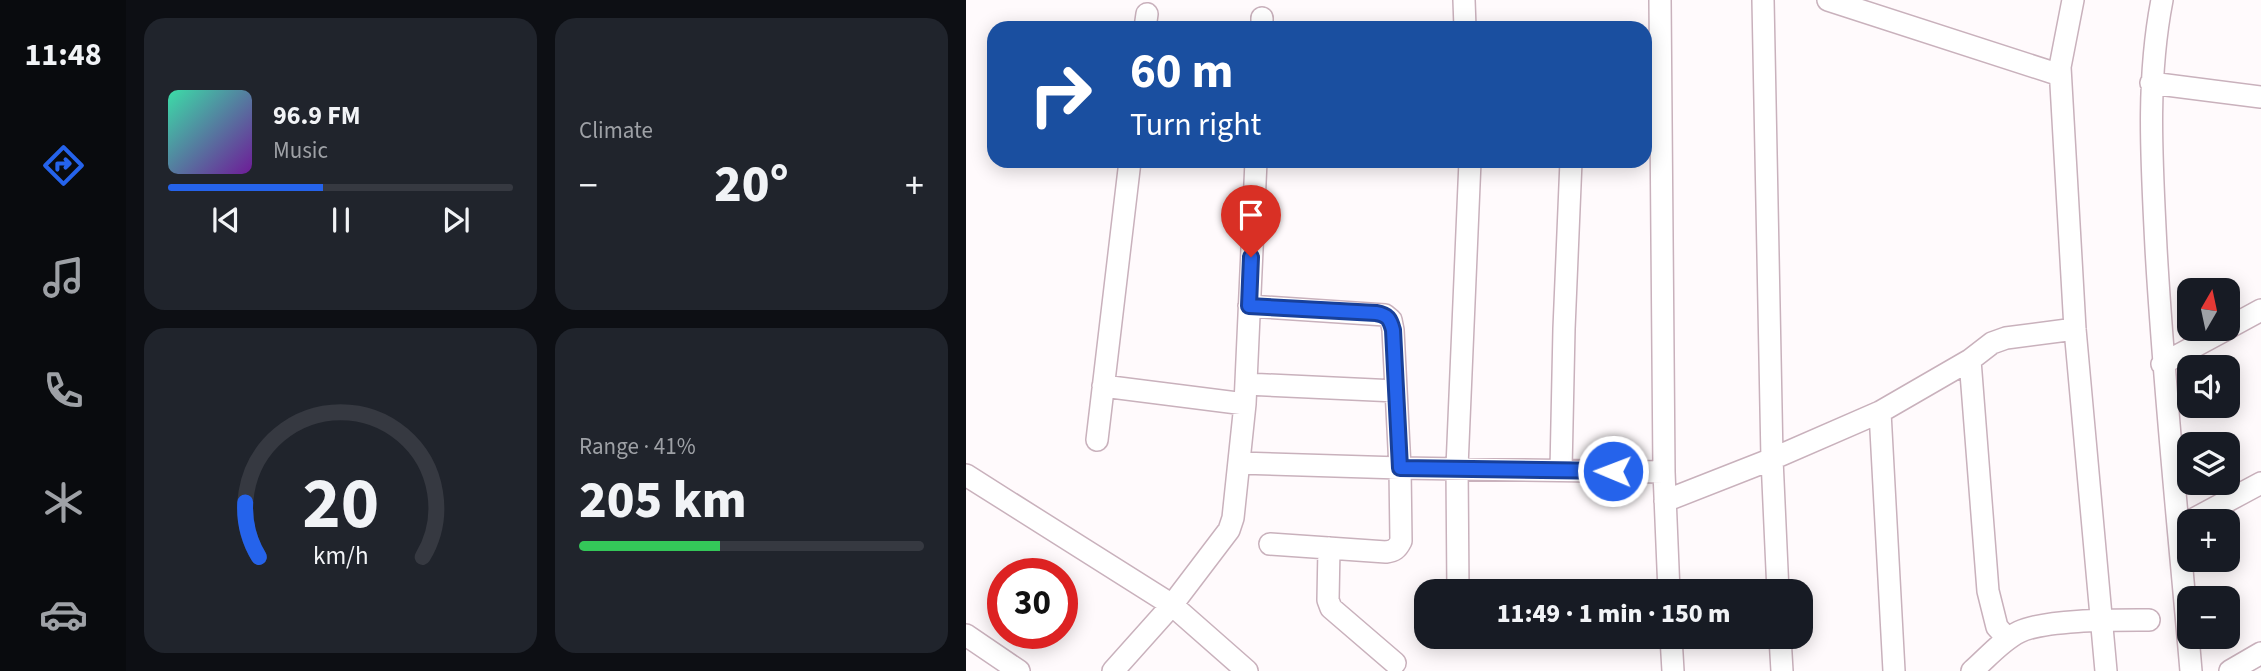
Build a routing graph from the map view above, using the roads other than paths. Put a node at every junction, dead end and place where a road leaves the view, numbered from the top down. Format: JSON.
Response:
{"nodes":[{"id":1,"x":1464,"y":0,"type":"edge"},
{"id":2,"x":1660,"y":0,"type":"edge"},
{"id":3,"x":1763,"y":0,"type":"edge"},
{"id":4,"x":1828,"y":0,"type":"edge"},
{"id":5,"x":2073,"y":0,"type":"edge"},
{"id":6,"x":2162,"y":0,"type":"edge"},
{"id":7,"x":1465,"y":21,"type":"edge"},
{"id":8,"x":2060,"y":75,"type":"junction"},
{"id":9,"x":2151,"y":83,"type":"junction"},
{"id":10,"x":2261,"y":97,"type":"edge"},
{"id":11,"x":1129,"y":168,"type":"edge"},
{"id":12,"x":1256,"y":168,"type":"edge"},
{"id":13,"x":1470,"y":168,"type":"edge"},
{"id":14,"x":1571,"y":168,"type":"edge"},
{"id":15,"x":1249,"y":306,"type":"junction"},
{"id":16,"x":2261,"y":310,"type":"edge"},
{"id":17,"x":2240,"y":322,"type":"edge"},
{"id":18,"x":2075,"y":329,"type":"junction"},
{"id":19,"x":2205,"y":341,"type":"edge"},
{"id":20,"x":1970,"y":360,"type":"junction"},
{"id":21,"x":2162,"y":364,"type":"junction"},
{"id":22,"x":1103,"y":386,"type":"junction"},
{"id":23,"x":1396,"y":391,"type":"junction"},
{"id":24,"x":1245,"y":394,"type":"junction"},
{"id":25,"x":1880,"y":412,"type":"junction"},
{"id":26,"x":1097,"y":440,"type":"dead end"},
{"id":27,"x":1772,"y":459,"type":"junction"},
{"id":28,"x":1239,"y":463,"type":"junction"},
{"id":29,"x":1457,"y":467,"type":"junction"},
{"id":30,"x":1400,"y":468,"type":"junction"},
{"id":31,"x":1561,"y":470,"type":"junction"},
{"id":32,"x":1664,"y":472,"type":"junction"},
{"id":33,"x":966,"y":475,"type":"edge"},
{"id":34,"x":2261,"y":483,"type":"edge"},
{"id":35,"x":1665,"y":501,"type":"junction"},
{"id":36,"x":2177,"y":509,"type":"edge"},
{"id":37,"x":2213,"y":509,"type":"edge"},
{"id":38,"x":1270,"y":544,"type":"dead end"},
{"id":39,"x":1329,"y":548,"type":"junction"},
{"id":40,"x":2183,"y":572,"type":"edge"},
{"id":41,"x":1458,"y":579,"type":"edge"},
{"id":42,"x":1668,"y":579,"type":"edge"},
{"id":43,"x":1777,"y":579,"type":"edge"},
{"id":44,"x":1172,"y":606,"type":"junction"},
{"id":45,"x":2149,"y":620,"type":"dead end"},
{"id":46,"x":2102,"y":621,"type":"junction"},
{"id":47,"x":966,"y":635,"type":"edge"},
{"id":48,"x":2008,"y":639,"type":"junction"},
{"id":49,"x":1671,"y":649,"type":"edge"},
{"id":50,"x":1781,"y":649,"type":"edge"},
{"id":51,"x":2261,"y":653,"type":"edge"},
{"id":52,"x":1395,"y":663,"type":"dead end"},
{"id":53,"x":1019,"y":671,"type":"edge"},
{"id":54,"x":1113,"y":671,"type":"edge"},
{"id":55,"x":1247,"y":671,"type":"edge"},
{"id":56,"x":1672,"y":671,"type":"edge"},
{"id":57,"x":1782,"y":671,"type":"edge"},
{"id":58,"x":1894,"y":671,"type":"edge"},
{"id":59,"x":1972,"y":671,"type":"edge"},
{"id":60,"x":2106,"y":671,"type":"edge"},
{"id":61,"x":2191,"y":671,"type":"edge"},
{"id":62,"x":2230,"y":671,"type":"edge"}],
"edges":[{"from":1,"to":7,"type":"street"},
{"from":2,"to":32,"type":"street"},
{"from":3,"to":27,"type":"street"},
{"from":4,"to":8,"type":"street"},
{"from":5,"to":8,"type":"street"},
{"from":6,"to":9,"type":"street"},
{"from":8,"to":18,"type":"street"},
{"from":9,"to":10,"type":"street"},
{"from":9,"to":21,"type":"street"},
{"from":11,"to":22,"type":"street"},
{"from":12,"to":15,"type":"street"},
{"from":13,"to":29,"type":"street"},
{"from":14,"to":31,"type":"street"},
{"from":15,"to":23,"type":"street"},
{"from":15,"to":24,"type":"street"},
{"from":16,"to":17,"type":"street"},
{"from":18,"to":20,"type":"street"},
{"from":18,"to":46,"type":"street"},
{"from":19,"to":21,"type":"street"},
{"from":20,"to":25,"type":"street"},
{"from":20,"to":48,"type":"street"},
{"from":21,"to":36,"type":"street"},
{"from":22,"to":24,"type":"street"},
{"from":22,"to":26,"type":"street"},
{"from":23,"to":24,"type":"street"},
{"from":23,"to":30,"type":"street"},
{"from":24,"to":28,"type":"street"},
{"from":25,"to":27,"type":"street"},
{"from":25,"to":58,"type":"street"},
{"from":27,"to":35,"type":"street"},
{"from":27,"to":43,"type":"street"},
{"from":28,"to":30,"type":"street"},
{"from":28,"to":44,"type":"street"},
{"from":29,"to":30,"type":"street"},
{"from":29,"to":31,"type":"street"},
{"from":29,"to":41,"type":"street"},
{"from":30,"to":39,"type":"street"},
{"from":31,"to":32,"type":"street"},
{"from":32,"to":35,"type":"street"},
{"from":33,"to":44,"type":"street"},
{"from":34,"to":37,"type":"street"},
{"from":35,"to":42,"type":"street"},
{"from":38,"to":39,"type":"street"},
{"from":39,"to":52,"type":"street"},
{"from":40,"to":61,"type":"street"},
{"from":44,"to":54,"type":"street"},
{"from":44,"to":55,"type":"street"},
{"from":45,"to":46,"type":"street"},
{"from":46,"to":48,"type":"street"},
{"from":46,"to":60,"type":"street"},
{"from":47,"to":53,"type":"street"},
{"from":48,"to":59,"type":"street"},
{"from":49,"to":56,"type":"street"},
{"from":50,"to":57,"type":"street"},
{"from":51,"to":62,"type":"street"}]}
